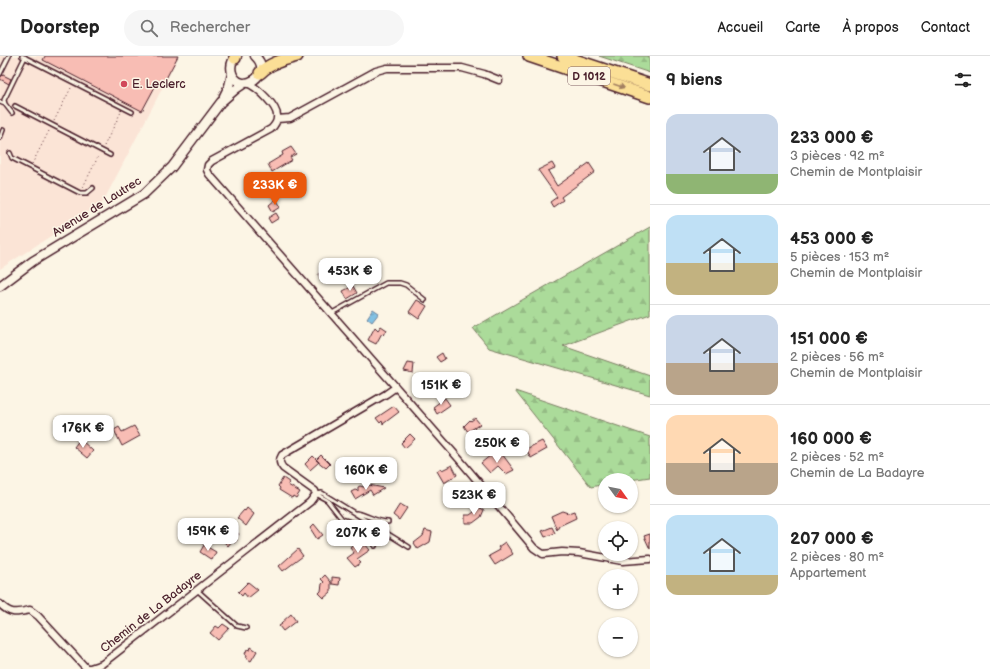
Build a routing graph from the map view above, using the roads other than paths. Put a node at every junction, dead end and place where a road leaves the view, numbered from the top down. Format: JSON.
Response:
{"nodes":[{"id":1,"x":9,"y":56,"type":"edge"},
{"id":2,"x":297,"y":56,"type":"edge"},
{"id":3,"x":528,"y":56,"type":"edge"},
{"id":4,"x":563,"y":56,"type":"edge"},
{"id":5,"x":24,"y":57,"type":"edge"},
{"id":6,"x":235,"y":57,"type":"edge"},
{"id":7,"x":259,"y":65,"type":"edge"},
{"id":8,"x":0,"y":74,"type":"edge"},
{"id":9,"x":232,"y":74,"type":"junction"},
{"id":10,"x":500,"y":80,"type":"dead end"},
{"id":11,"x":246,"y":83,"type":"junction"},
{"id":12,"x":650,"y":86,"type":"edge"},
{"id":13,"x":259,"y":91,"type":"junction"},
{"id":14,"x":650,"y":97,"type":"edge"},
{"id":15,"x":0,"y":102,"type":"edge"},
{"id":16,"x":222,"y":102,"type":"junction"},
{"id":17,"x":4,"y":104,"type":"junction"},
{"id":18,"x":15,"y":106,"type":"dead end"},
{"id":19,"x":132,"y":112,"type":"dead end"},
{"id":20,"x":12,"y":113,"type":"dead end"},
{"id":21,"x":277,"y":118,"type":"junction"},
{"id":22,"x":0,"y":134,"type":"edge"},
{"id":23,"x":0,"y":138,"type":"edge"},
{"id":24,"x":10,"y":153,"type":"dead end"},
{"id":25,"x":110,"y":155,"type":"dead end"},
{"id":26,"x":93,"y":188,"type":"dead end"},
{"id":27,"x":0,"y":286,"type":"edge"},
{"id":28,"x":425,"y":300,"type":"dead end"},
{"id":29,"x":332,"y":313,"type":"junction"},
{"id":30,"x":396,"y":387,"type":"junction"},
{"id":31,"x":316,"y":494,"type":"junction"},
{"id":32,"x":354,"y":513,"type":"junction"},
{"id":33,"x":388,"y":522,"type":"dead end"},
{"id":34,"x":375,"y":546,"type":"dead end"},
{"id":35,"x":409,"y":547,"type":"dead end"},
{"id":36,"x":650,"y":559,"type":"edge"},
{"id":37,"x":197,"y":590,"type":"junction"},
{"id":38,"x":0,"y":604,"type":"edge"},
{"id":39,"x":246,"y":628,"type":"dead end"}],
"edges":[{"from":1,"to":8,"type":"lane"},
{"from":2,"to":7,"type":"highway"},
{"from":3,"to":14,"type":"highway","number":"D 1012","one_way":true},
{"from":4,"to":12,"type":"highway","number":"D 1012"},
{"from":5,"to":17,"type":"lane"},
{"from":5,"to":19,"type":"lane"},
{"from":6,"to":9,"type":"main road"},
{"from":7,"to":11,"type":"main road","name":"Avenue de Lautrec"},
{"from":7,"to":13,"type":"street"},
{"from":9,"to":11,"type":"main road"},
{"from":9,"to":16,"type":"main road"},
{"from":10,"to":21,"type":"street"},
{"from":11,"to":13,"type":"street"},
{"from":11,"to":16,"type":"main road","name":"Avenue de Lautrec"},
{"from":13,"to":21,"type":"street"},
{"from":15,"to":17,"type":"lane"},
{"from":16,"to":27,"type":"main road","name":"Avenue de Lautrec"},
{"from":17,"to":20,"type":"lane"},
{"from":18,"to":25,"type":"lane"},
{"from":21,"to":29,"type":"street"},
{"from":22,"to":23,"type":"lane"},
{"from":24,"to":26,"type":"lane"},
{"from":28,"to":29,"type":"lane"},
{"from":29,"to":30,"type":"street"},
{"from":30,"to":31,"type":"street"},
{"from":30,"to":36,"type":"street"},
{"from":31,"to":32,"type":"lane"},
{"from":31,"to":34,"type":"lane"},
{"from":31,"to":37,"type":"street","name":"Chemin de La Badayre"},
{"from":32,"to":33,"type":"lane"},
{"from":32,"to":35,"type":"lane"},
{"from":37,"to":38,"type":"street","name":"Chemin de La Badayre"},
{"from":37,"to":39,"type":"lane"}]}
